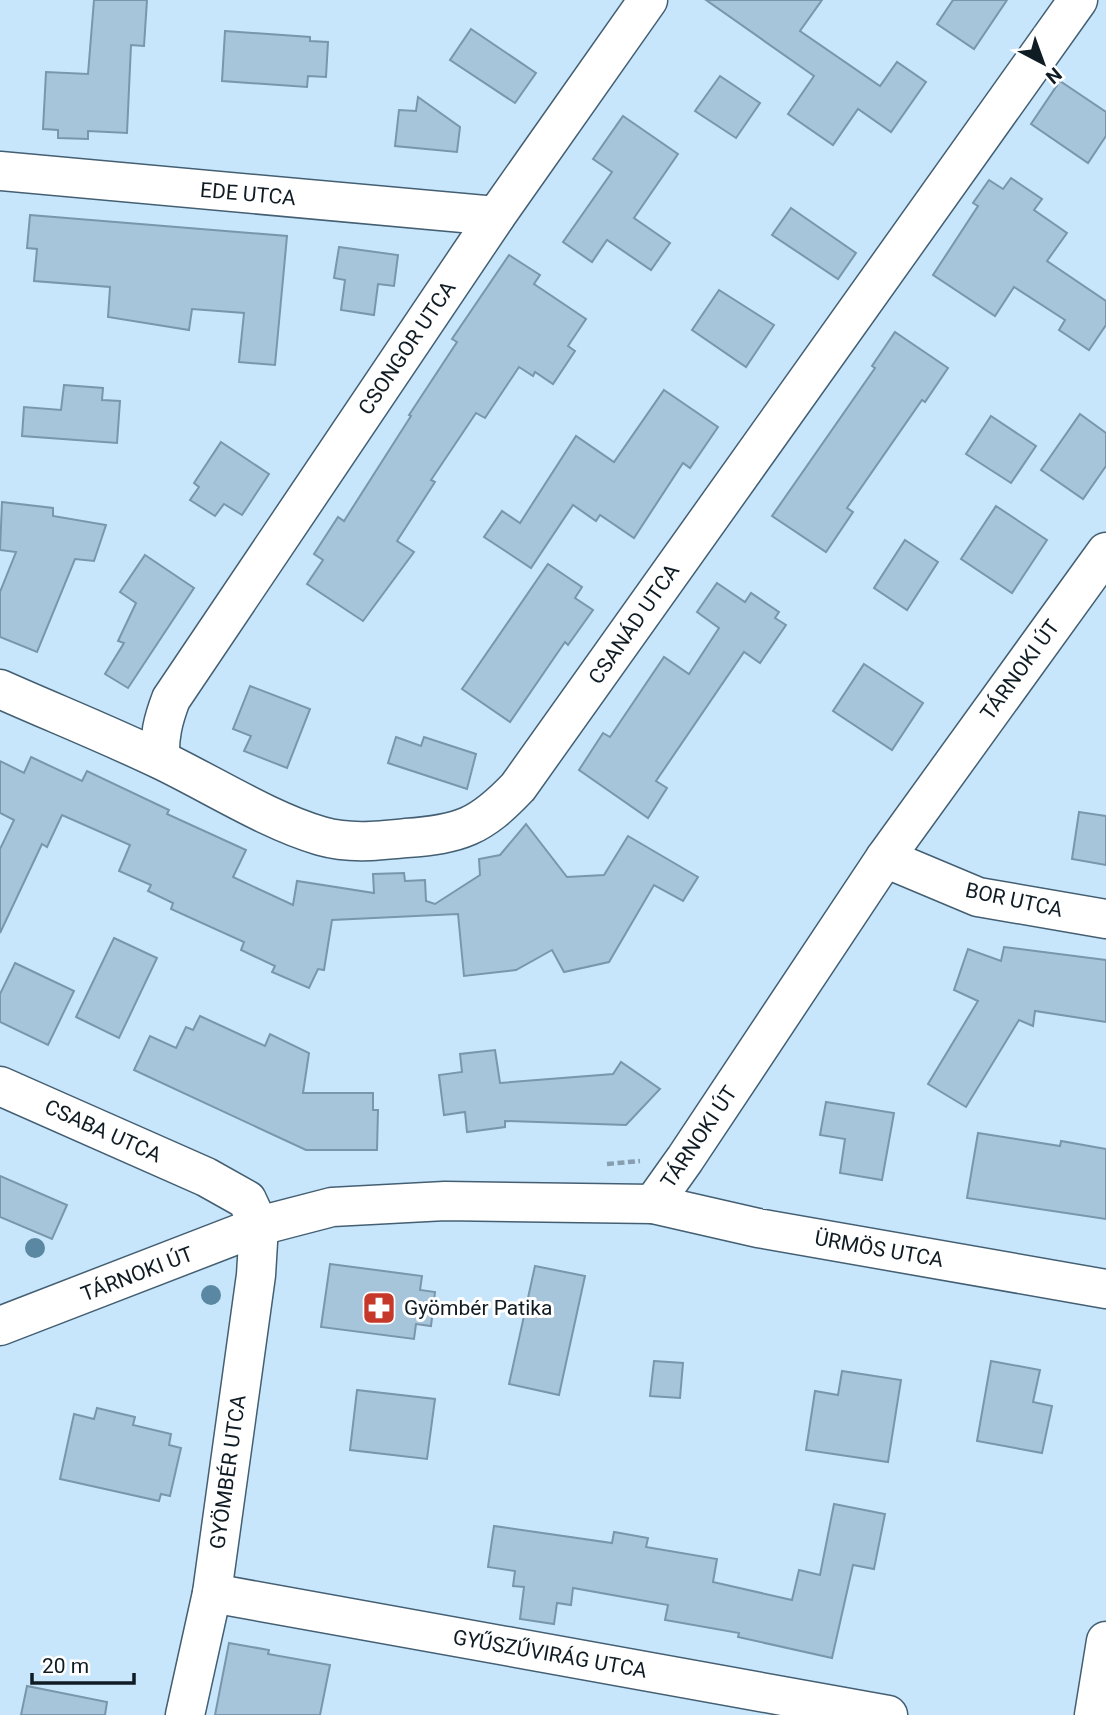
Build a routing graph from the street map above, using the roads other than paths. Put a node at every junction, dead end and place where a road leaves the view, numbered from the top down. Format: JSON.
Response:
{"nodes":[{"id":1,"x":648,"y":0,"type":"edge"},
{"id":2,"x":1078,"y":0,"type":"edge"},
{"id":3,"x":0,"y":171,"type":"edge"},
{"id":4,"x":496,"y":216,"type":"junction"},
{"id":5,"x":1106,"y":552,"type":"edge"},
{"id":6,"x":0,"y":689,"type":"edge"},
{"id":7,"x":171,"y":699,"type":"junction"},
{"id":8,"x":95,"y":731,"type":"junction"},
{"id":9,"x":160,"y":759,"type":"junction"},
{"id":10,"x":885,"y":858,"type":"junction"},
{"id":11,"x":1106,"y":919,"type":"edge"},
{"id":12,"x":0,"y":1086,"type":"edge"},
{"id":13,"x":206,"y":1177,"type":"junction"},
{"id":14,"x":653,"y":1204,"type":"junction"},
{"id":15,"x":259,"y":1226,"type":"junction"},
{"id":16,"x":191,"y":1253,"type":"junction"},
{"id":17,"x":1106,"y":1289,"type":"edge"},
{"id":18,"x":0,"y":1325,"type":"edge"},
{"id":19,"x":212,"y":1593,"type":"junction"},
{"id":20,"x":1106,"y":1641,"type":"edge"},
{"id":21,"x":184,"y":1715,"type":"edge"},
{"id":22,"x":888,"y":1715,"type":"edge"},
{"id":23,"x":1094,"y":1715,"type":"edge"}],
"edges":[{"from":1,"to":4,"type":"street","name":"CSONGOR UTCA"},
{"from":2,"to":9,"type":"street","name":"CSANÁD UTCA"},
{"from":3,"to":4,"type":"street","name":"EDE UTCA"},
{"from":4,"to":7,"type":"street","name":"CSONGOR UTCA"},
{"from":5,"to":10,"type":"street","name":"TÁRNOKI ÚT"},
{"from":6,"to":8,"type":"street","name":"CSANÁD UTCA"},
{"from":7,"to":8,"type":"street","name":"CSONGOR UTCA"},
{"from":7,"to":9,"type":"street","name":"CSONGOR UTCA"},
{"from":8,"to":9,"type":"street","name":"CSANÁD UTCA"},
{"from":10,"to":11,"type":"street","name":"BOR UTCA"},
{"from":10,"to":14,"type":"street","name":"TÁRNOKI ÚT"},
{"from":12,"to":13,"type":"street","name":"CSABA UTCA"},
{"from":13,"to":15,"type":"street","name":"CSABA UTCA"},
{"from":13,"to":16,"type":"street"},
{"from":14,"to":15,"type":"street","name":"TÁRNOKI ÚT"},
{"from":14,"to":17,"type":"street","name":"ÜRMÖS UTCA"},
{"from":15,"to":16,"type":"street","name":"TÁRNOKI ÚT"},
{"from":15,"to":19,"type":"street","name":"GYÖMBÉR UTCA"},
{"from":16,"to":18,"type":"street","name":"TÁRNOKI ÚT"},
{"from":19,"to":21,"type":"street","name":"GYÖMBÉR UTCA"},
{"from":19,"to":22,"type":"street","name":"GYŰSZŰVIRÁG UTCA"},
{"from":20,"to":23,"type":"street"}]}
